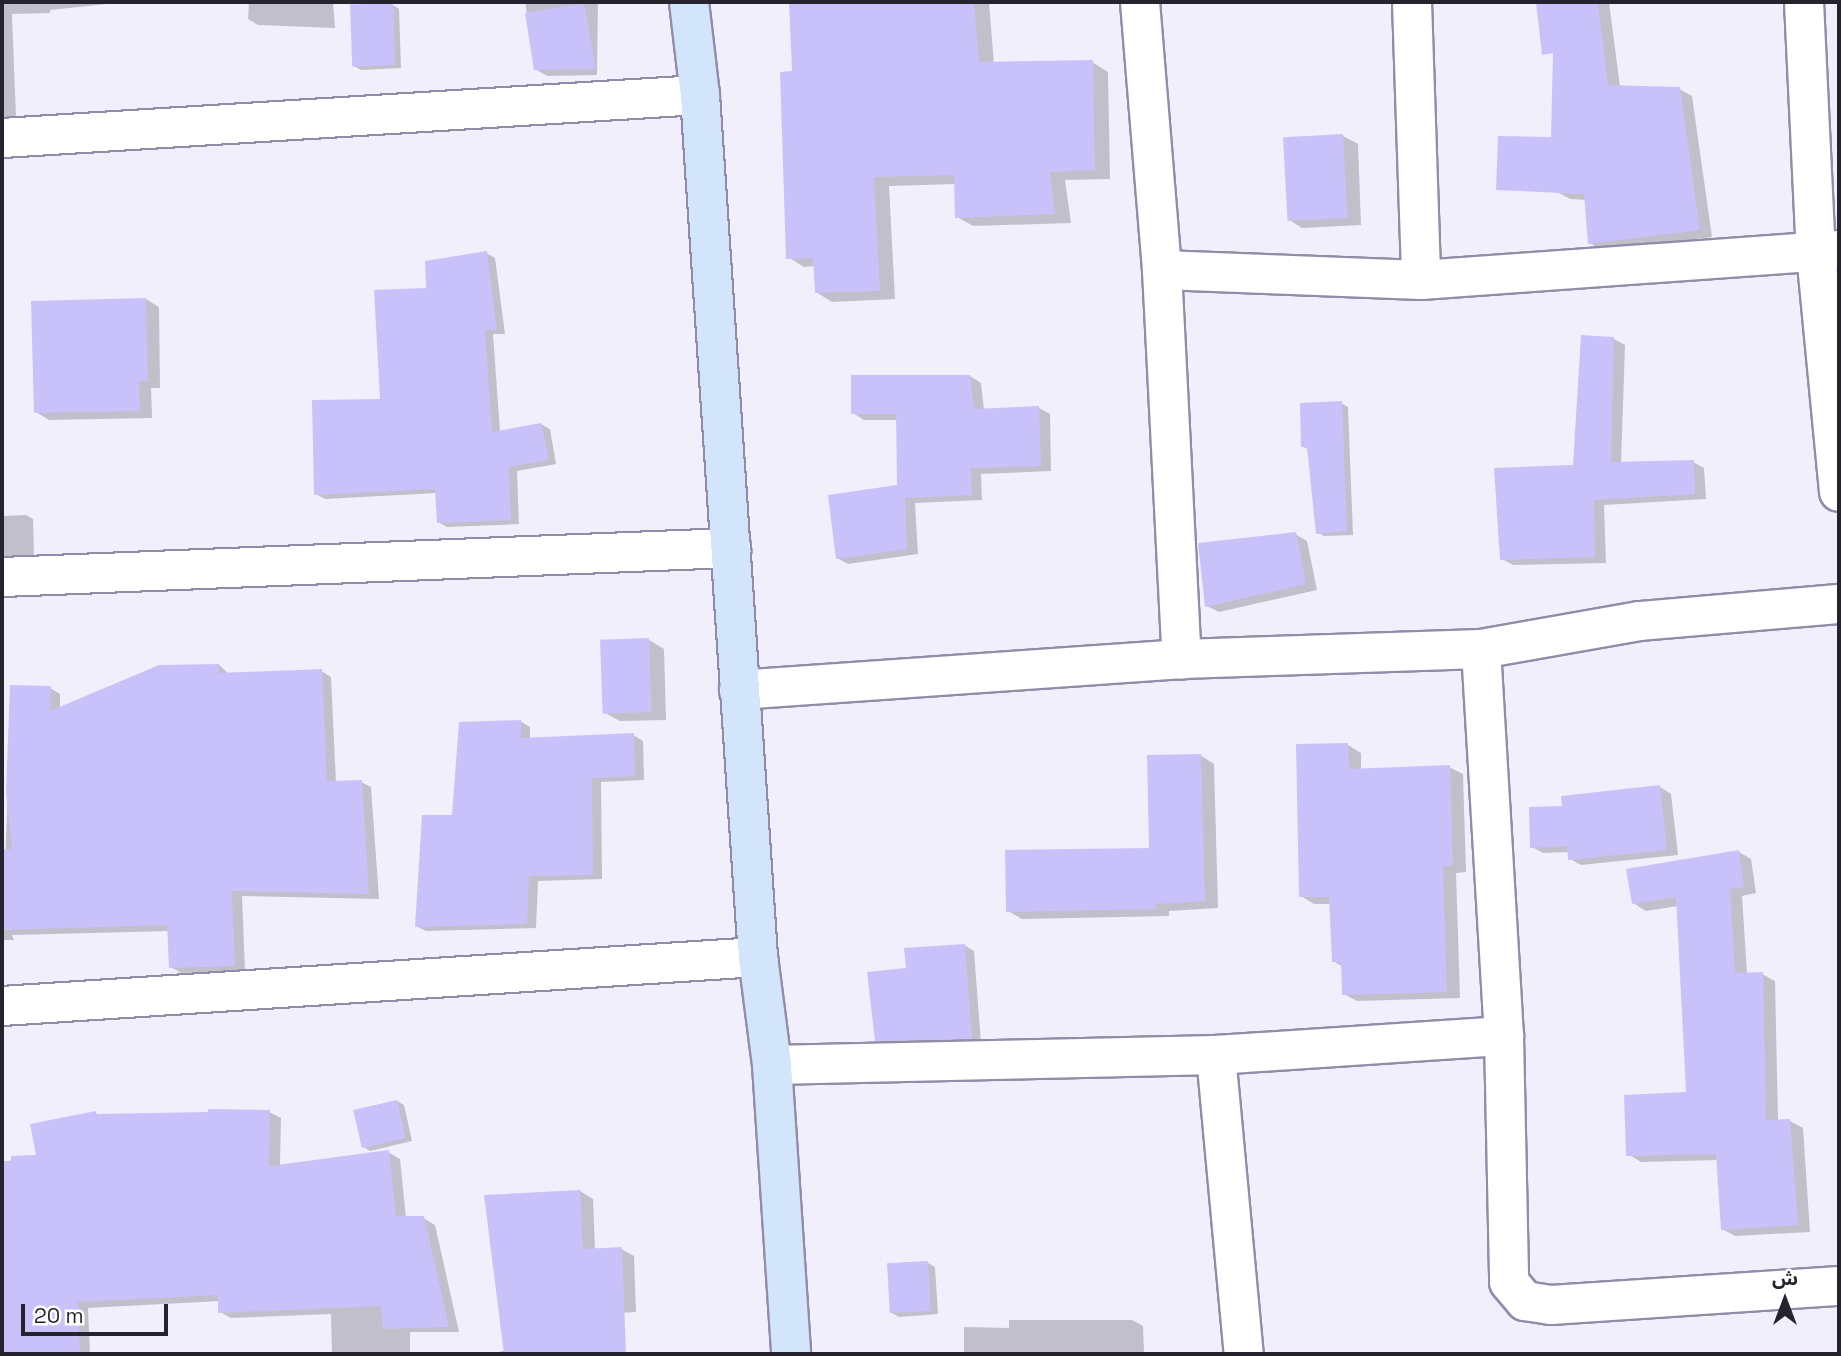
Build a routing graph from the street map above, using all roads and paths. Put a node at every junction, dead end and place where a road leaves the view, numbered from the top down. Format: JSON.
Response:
{"nodes":[{"id":1,"x":690,"y":2,"type":"edge"},
{"id":2,"x":1140,"y":2,"type":"edge"},
{"id":3,"x":1412,"y":2,"type":"edge"},
{"id":4,"x":1804,"y":2,"type":"edge"},
{"id":5,"x":699,"y":95,"type":"junction"},
{"id":6,"x":2,"y":138,"type":"edge"},
{"id":7,"x":1828,"y":251,"type":"edge"},
{"id":8,"x":1162,"y":270,"type":"junction"},
{"id":9,"x":1421,"y":281,"type":"junction"},
{"id":10,"x":1839,"y":492,"type":"edge"},
{"id":11,"x":731,"y":548,"type":"junction"},
{"id":12,"x":2,"y":577,"type":"edge"},
{"id":13,"x":1839,"y":604,"type":"edge"},
{"id":14,"x":1481,"y":649,"type":"junction"},
{"id":15,"x":1182,"y":659,"type":"junction"},
{"id":16,"x":739,"y":690,"type":"junction"},
{"id":17,"x":758,"y":957,"type":"junction"},
{"id":18,"x":2,"y":1006,"type":"edge"},
{"id":19,"x":1504,"y":1036,"type":"junction"},
{"id":20,"x":1216,"y":1055,"type":"junction"},
{"id":21,"x":772,"y":1065,"type":"junction"},
{"id":22,"x":1839,"y":1286,"type":"edge"},
{"id":23,"x":791,"y":1354,"type":"edge"},
{"id":24,"x":1244,"y":1354,"type":"edge"}],
"edges":[{"from":1,"to":5,"type":"main road"},
{"from":2,"to":8,"type":"street"},
{"from":3,"to":9,"type":"street"},
{"from":4,"to":7,"type":"street"},
{"from":5,"to":6,"type":"street"},
{"from":5,"to":11,"type":"main road"},
{"from":7,"to":9,"type":"street"},
{"from":7,"to":10,"type":"street"},
{"from":8,"to":9,"type":"street"},
{"from":8,"to":15,"type":"street"},
{"from":11,"to":12,"type":"street"},
{"from":11,"to":16,"type":"main road"},
{"from":13,"to":14,"type":"street"},
{"from":14,"to":15,"type":"street"},
{"from":14,"to":19,"type":"street"},
{"from":15,"to":16,"type":"street"},
{"from":16,"to":17,"type":"main road"},
{"from":17,"to":18,"type":"street"},
{"from":17,"to":21,"type":"main road"},
{"from":19,"to":20,"type":"street"},
{"from":19,"to":22,"type":"street"},
{"from":20,"to":21,"type":"street"},
{"from":20,"to":24,"type":"street"},
{"from":21,"to":23,"type":"main road"}]}
